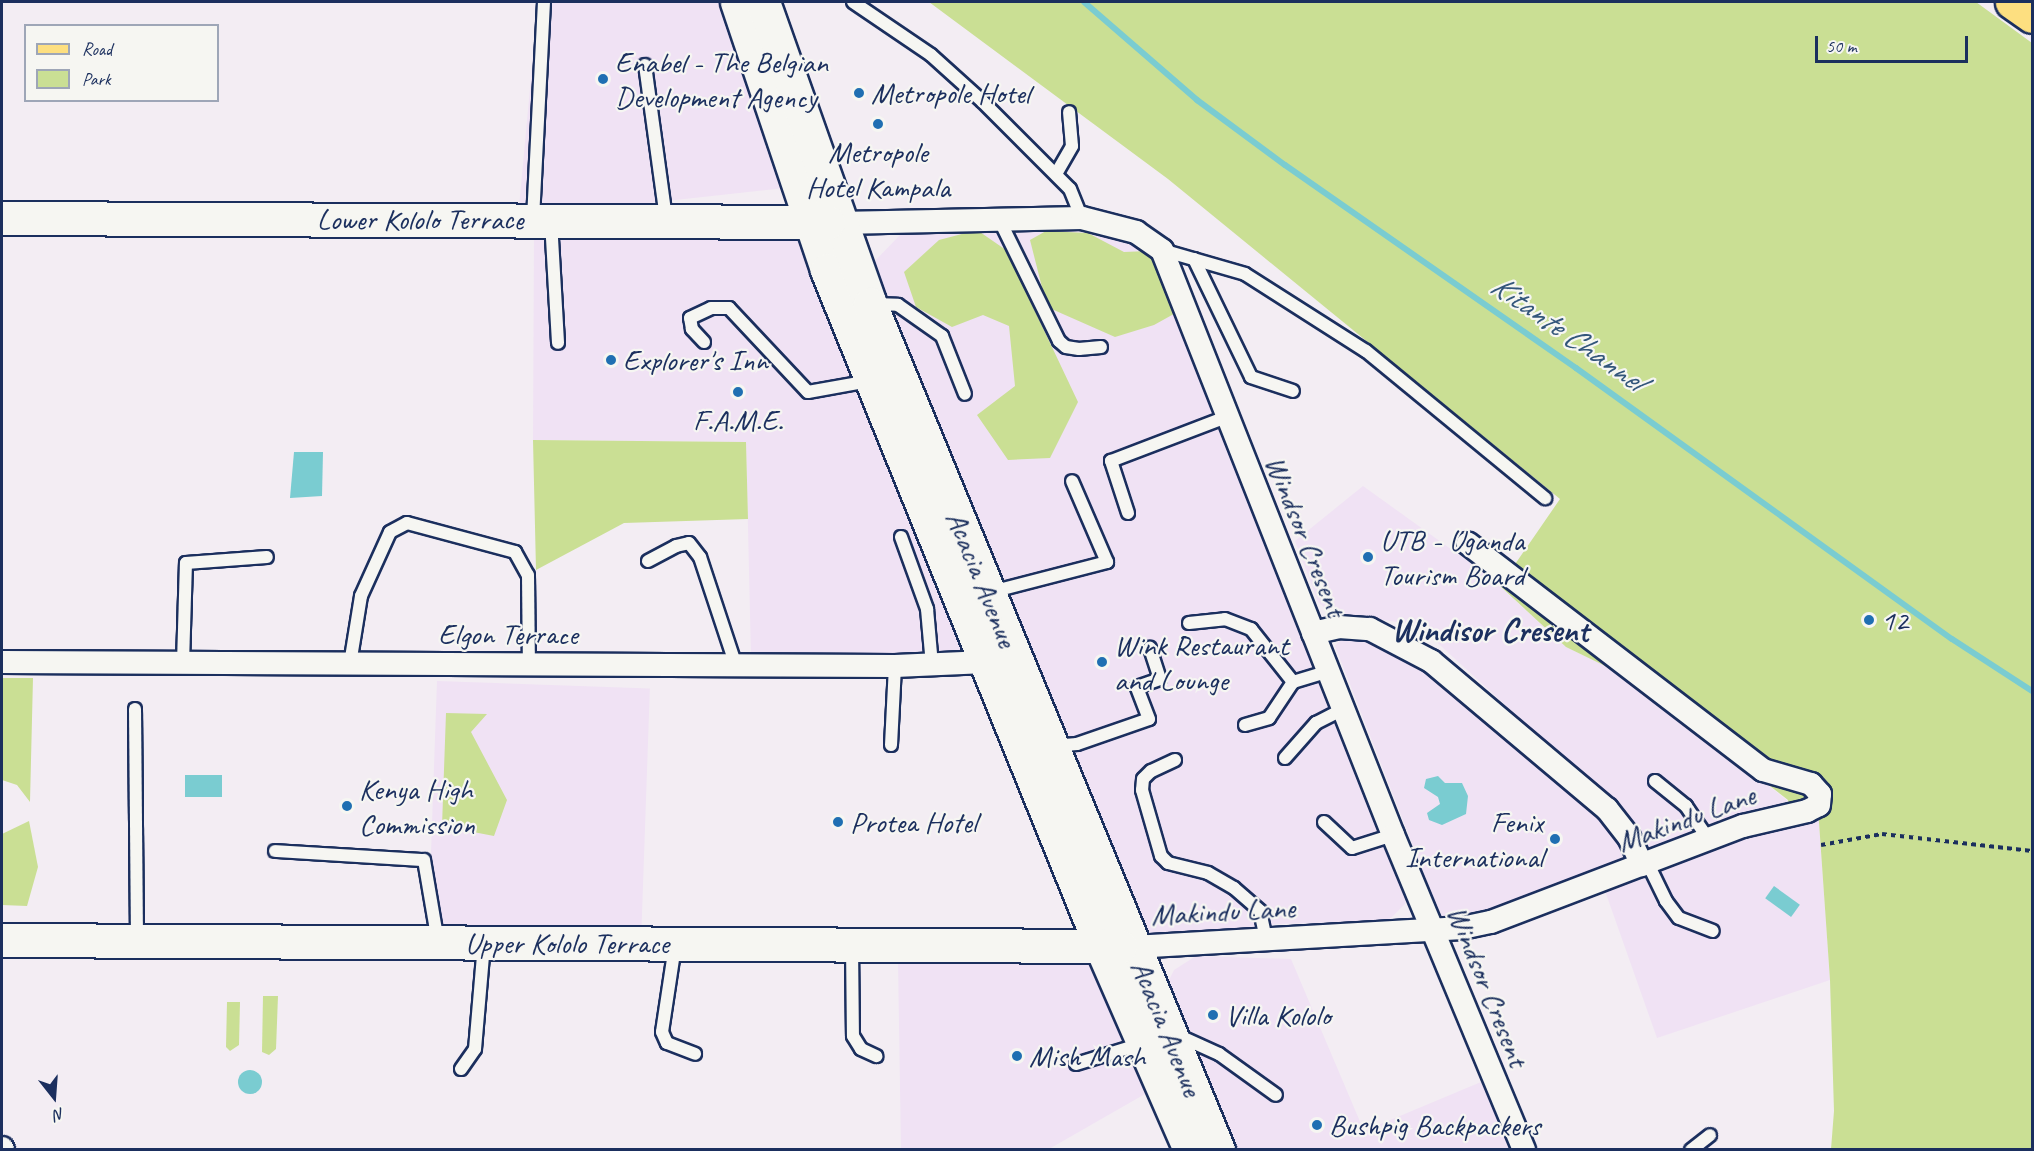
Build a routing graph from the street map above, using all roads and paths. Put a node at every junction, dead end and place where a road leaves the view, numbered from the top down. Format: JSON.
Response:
{"nodes":[{"id":1,"x":544,"y":2,"type":"edge"},
{"id":2,"x":737,"y":2,"type":"edge"},
{"id":3,"x":763,"y":2,"type":"edge"},
{"id":4,"x":853,"y":2,"type":"edge"},
{"id":5,"x":2012,"y":2,"type":"edge"},
{"id":6,"x":2032,"y":16,"type":"edge"},
{"id":7,"x":645,"y":65,"type":"dead end"},
{"id":8,"x":1069,"y":112,"type":"dead end"},
{"id":9,"x":1056,"y":174,"type":"junction"},
{"id":10,"x":2,"y":218,"type":"edge"},
{"id":11,"x":1082,"y":218,"type":"junction"},
{"id":12,"x":999,"y":219,"type":"junction"},
{"id":13,"x":542,"y":220,"type":"junction"},
{"id":14,"x":666,"y":221,"type":"junction"},
{"id":15,"x":824,"y":222,"type":"junction"},
{"id":16,"x":1162,"y":250,"type":"junction"},
{"id":17,"x":1194,"y":259,"type":"junction"},
{"id":18,"x":870,"y":304,"type":"junction"},
{"id":19,"x":704,"y":342,"type":"dead end"},
{"id":20,"x":558,"y":343,"type":"dead end"},
{"id":21,"x":1101,"y":347,"type":"dead end"},
{"id":22,"x":885,"y":374,"type":"junction"},
{"id":23,"x":1293,"y":391,"type":"dead end"},
{"id":24,"x":965,"y":394,"type":"dead end"},
{"id":25,"x":1226,"y":417,"type":"junction"},
{"id":26,"x":1072,"y":481,"type":"dead end"},
{"id":27,"x":1545,"y":498,"type":"dead end"},
{"id":28,"x":1128,"y":513,"type":"dead end"},
{"id":29,"x":901,"y":537,"type":"dead end"},
{"id":30,"x":1468,"y":544,"type":"dead end"},
{"id":31,"x":267,"y":557,"type":"dead end"},
{"id":32,"x":648,"y":561,"type":"dead end"},
{"id":33,"x":987,"y":593,"type":"junction"},
{"id":34,"x":1189,"y":623,"type":"dead end"},
{"id":35,"x":1313,"y":633,"type":"junction"},
{"id":36,"x":1150,"y":648,"type":"dead end"},
{"id":37,"x":998,"y":656,"type":"junction"},
{"id":38,"x":2,"y":662,"type":"edge"},
{"id":39,"x":183,"y":663,"type":"junction"},
{"id":40,"x":350,"y":664,"type":"junction"},
{"id":41,"x":529,"y":664,"type":"junction"},
{"id":42,"x":932,"y":665,"type":"junction"},
{"id":43,"x":736,"y":666,"type":"junction"},
{"id":44,"x":895,"y":666,"type":"junction"},
{"id":45,"x":1329,"y":671,"type":"junction"},
{"id":46,"x":1293,"y":682,"type":"junction"},
{"id":47,"x":135,"y":709,"type":"dead end"},
{"id":48,"x":1344,"y":709,"type":"junction"},
{"id":49,"x":1245,"y":725,"type":"dead end"},
{"id":50,"x":891,"y":746,"type":"dead end"},
{"id":51,"x":1049,"y":747,"type":"junction"},
{"id":52,"x":1285,"y":758,"type":"dead end"},
{"id":53,"x":1175,"y":760,"type":"dead end"},
{"id":54,"x":1655,"y":781,"type":"dead end"},
{"id":55,"x":1324,"y":822,"type":"dead end"},
{"id":56,"x":1393,"y":835,"type":"junction"},
{"id":57,"x":1708,"y":839,"type":"junction"},
{"id":58,"x":1821,"y":845,"type":"dead end"},
{"id":59,"x":275,"y":851,"type":"dead end"},
{"id":60,"x":2032,"y":851,"type":"edge"},
{"id":61,"x":1645,"y":863,"type":"junction"},
{"id":62,"x":1433,"y":930,"type":"junction"},
{"id":63,"x":1713,"y":931,"type":"dead end"},
{"id":64,"x":1266,"y":939,"type":"junction"},
{"id":65,"x":2,"y":940,"type":"edge"},
{"id":66,"x":136,"y":942,"type":"junction"},
{"id":67,"x":676,"y":942,"type":"junction"},
{"id":68,"x":438,"y":943,"type":"junction"},
{"id":69,"x":484,"y":943,"type":"junction"},
{"id":70,"x":852,"y":944,"type":"junction"},
{"id":71,"x":1101,"y":946,"type":"junction"},
{"id":72,"x":1133,"y":947,"type":"junction"},
{"id":73,"x":1155,"y":1036,"type":"junction"},
{"id":74,"x":695,"y":1054,"type":"dead end"},
{"id":75,"x":876,"y":1056,"type":"dead end"},
{"id":76,"x":1076,"y":1064,"type":"dead end"},
{"id":77,"x":461,"y":1069,"type":"dead end"},
{"id":78,"x":1276,"y":1095,"type":"dead end"},
{"id":79,"x":1710,"y":1135,"type":"dead end"},
{"id":80,"x":1190,"y":1149,"type":"edge"},
{"id":81,"x":1218,"y":1149,"type":"edge"},
{"id":82,"x":1524,"y":1149,"type":"edge"},
{"id":83,"x":1691,"y":1149,"type":"edge"}],
"edges":[{"from":1,"to":13,"type":"lane"},
{"from":2,"to":15,"type":"main road","name":"Acacia Avenue"},
{"from":3,"to":15,"type":"main road","name":"Acacia Avenue"},
{"from":4,"to":9,"type":"lane"},
{"from":5,"to":6,"type":"main road"},
{"from":7,"to":14,"type":"lane"},
{"from":8,"to":9,"type":"lane"},
{"from":9,"to":11,"type":"lane"},
{"from":10,"to":13,"type":"main road","name":"Lower Kololo Terrace"},
{"from":11,"to":12,"type":"street"},
{"from":11,"to":16,"type":"street"},
{"from":12,"to":15,"type":"street"},
{"from":12,"to":21,"type":"lane"},
{"from":13,"to":14,"type":"main road","name":"Lower Kololo Terrace"},
{"from":13,"to":20,"type":"lane"},
{"from":14,"to":15,"type":"main road","name":"Lower Kololo Terrace"},
{"from":15,"to":18,"type":"main road","name":"Acacia Avenue"},
{"from":15,"to":22,"type":"main road","name":"Acacia Avenue"},
{"from":16,"to":17,"type":"lane"},
{"from":16,"to":25,"type":"street","name":"Windsor Cresent"},
{"from":17,"to":23,"type":"lane"},
{"from":17,"to":27,"type":"lane"},
{"from":18,"to":22,"type":"main road","name":"Acacia Avenue"},
{"from":18,"to":24,"type":"lane"},
{"from":19,"to":22,"type":"lane"},
{"from":22,"to":33,"type":"main road","name":"Acacia Avenue"},
{"from":22,"to":37,"type":"main road","name":"Acacia Avenue"},
{"from":25,"to":28,"type":"lane"},
{"from":25,"to":35,"type":"street","name":"Windsor Cresent"},
{"from":26,"to":33,"type":"lane"},
{"from":29,"to":42,"type":"lane"},
{"from":30,"to":57,"type":"street","name":"Makindu Lane"},
{"from":31,"to":39,"type":"lane"},
{"from":32,"to":43,"type":"lane"},
{"from":33,"to":37,"type":"main road","name":"Acacia Avenue"},
{"from":34,"to":46,"type":"lane"},
{"from":35,"to":45,"type":"street","name":"Windsor Cresent"},
{"from":35,"to":61,"type":"street"},
{"from":36,"to":51,"type":"lane"},
{"from":37,"to":42,"type":"street","name":"Elgon Terrace"},
{"from":37,"to":51,"type":"main road","name":"Acacia Avenue"},
{"from":37,"to":71,"type":"main road","name":"Acacia Avenue"},
{"from":38,"to":39,"type":"street","name":"Elgon Terrace"},
{"from":39,"to":40,"type":"street","name":"Elgon Terrace"},
{"from":40,"to":41,"type":"street","name":"Elgon Terrace"},
{"from":40,"to":41,"type":"lane"},
{"from":41,"to":43,"type":"street","name":"Elgon Terrace"},
{"from":42,"to":44,"type":"street","name":"Elgon Terrace"},
{"from":43,"to":44,"type":"street","name":"Elgon Terrace"},
{"from":44,"to":50,"type":"lane"},
{"from":45,"to":46,"type":"lane"},
{"from":45,"to":48,"type":"street","name":"Windsor Cresent"},
{"from":46,"to":49,"type":"lane"},
{"from":47,"to":66,"type":"lane"},
{"from":48,"to":52,"type":"lane"},
{"from":48,"to":56,"type":"street","name":"Windsor Cresent"},
{"from":51,"to":72,"type":"main road","name":"Acacia Avenue"},
{"from":53,"to":64,"type":"lane"},
{"from":54,"to":57,"type":"lane"},
{"from":55,"to":56,"type":"lane"},
{"from":56,"to":62,"type":"street","name":"Windsor Cresent"},
{"from":57,"to":61,"type":"street","name":"Makindu Lane"},
{"from":58,"to":60,"type":"path"},
{"from":59,"to":68,"type":"lane"},
{"from":61,"to":62,"type":"street","name":"Makindu Lane"},
{"from":61,"to":63,"type":"lane"},
{"from":62,"to":64,"type":"street","name":"Makindu Lane"},
{"from":62,"to":82,"type":"street","name":"Windsor Cresent"},
{"from":64,"to":72,"type":"street","name":"Makindu Lane"},
{"from":65,"to":66,"type":"main road","name":"Upper Kololo Terrace"},
{"from":66,"to":68,"type":"main road","name":"Upper Kololo Terrace"},
{"from":67,"to":69,"type":"main road","name":"Upper Kololo Terrace"},
{"from":67,"to":70,"type":"main road","name":"Upper Kololo Terrace"},
{"from":67,"to":74,"type":"lane"},
{"from":68,"to":69,"type":"main road","name":"Upper Kololo Terrace"},
{"from":69,"to":77,"type":"lane"},
{"from":70,"to":71,"type":"main road","name":"Upper Kololo Terrace"},
{"from":70,"to":75,"type":"lane"},
{"from":71,"to":72,"type":"main road","name":"Upper Kololo Terrace"},
{"from":71,"to":73,"type":"main road","name":"Acacia Avenue"},
{"from":72,"to":73,"type":"main road","name":"Acacia Avenue"},
{"from":73,"to":76,"type":"lane"},
{"from":73,"to":78,"type":"lane"},
{"from":73,"to":80,"type":"main road","name":"Acacia Avenue"},
{"from":73,"to":81,"type":"main road","name":"Acacia Avenue"},
{"from":79,"to":83,"type":"lane"}]}
